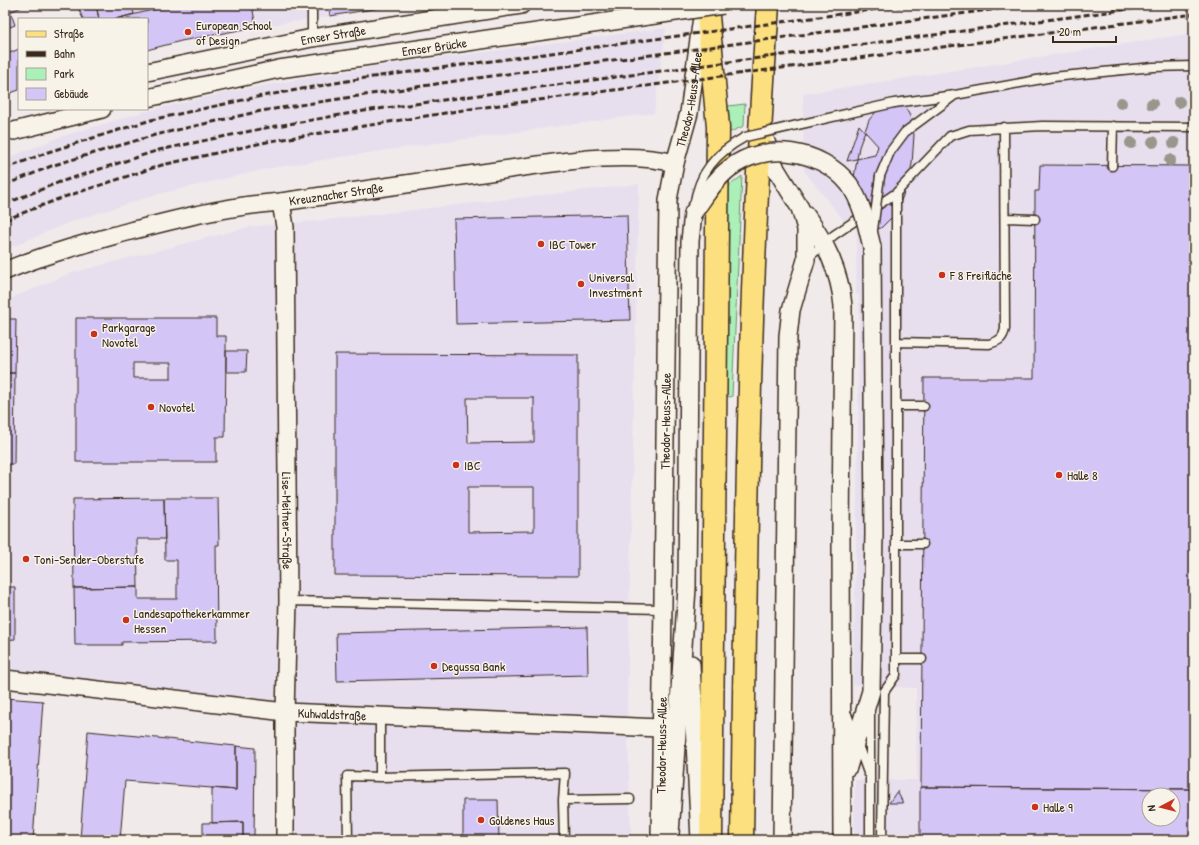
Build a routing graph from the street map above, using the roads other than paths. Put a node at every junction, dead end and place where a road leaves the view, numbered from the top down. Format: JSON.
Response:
{"nodes":[{"id":1,"x":312,"y":5,"type":"edge"},
{"id":2,"x":521,"y":5,"type":"edge"},
{"id":3,"x":703,"y":5,"type":"edge"},
{"id":4,"x":707,"y":5,"type":"edge"},
{"id":5,"x":723,"y":5,"type":"edge"},
{"id":6,"x":768,"y":5,"type":"edge"},
{"id":7,"x":312,"y":38,"type":"junction"},
{"id":8,"x":1194,"y":66,"type":"edge"},
{"id":9,"x":148,"y":72,"type":"edge"},
{"id":10,"x":955,"y":95,"type":"junction"},
{"id":11,"x":148,"y":98,"type":"edge"},
{"id":12,"x":47,"y":110,"type":"edge"},
{"id":13,"x":98,"y":110,"type":"edge"},
{"id":14,"x":760,"y":118,"type":"junction"},
{"id":15,"x":1113,"y":126,"type":"junction"},
{"id":16,"x":1004,"y":127,"type":"junction"},
{"id":17,"x":1194,"y":127,"type":"edge"},
{"id":18,"x":9,"y":133,"type":"edge"},
{"id":19,"x":675,"y":163,"type":"junction"},
{"id":20,"x":1112,"y":166,"type":"dead end"},
{"id":21,"x":896,"y":193,"type":"junction"},
{"id":22,"x":281,"y":202,"type":"junction"},
{"id":23,"x":800,"y":208,"type":"junction"},
{"id":24,"x":693,"y":213,"type":"junction"},
{"id":25,"x":1005,"y":218,"type":"junction"},
{"id":26,"x":1035,"y":219,"type":"dead end"},
{"id":27,"x":824,"y":244,"type":"junction"},
{"id":28,"x":872,"y":247,"type":"junction"},
{"id":29,"x":806,"y":260,"type":"junction"},
{"id":30,"x":5,"y":271,"type":"edge"},
{"id":31,"x":897,"y":342,"type":"junction"},
{"id":32,"x":897,"y":406,"type":"junction"},
{"id":33,"x":924,"y":406,"type":"dead end"},
{"id":34,"x":897,"y":544,"type":"junction"},
{"id":35,"x":923,"y":544,"type":"dead end"},
{"id":36,"x":687,"y":588,"type":"junction"},
{"id":37,"x":288,"y":601,"type":"junction"},
{"id":38,"x":661,"y":609,"type":"junction"},
{"id":39,"x":897,"y":659,"type":"junction"},
{"id":40,"x":922,"y":659,"type":"dead end"},
{"id":41,"x":5,"y":679,"type":"edge"},
{"id":42,"x":871,"y":691,"type":"junction"},
{"id":43,"x":842,"y":695,"type":"junction"},
{"id":44,"x":285,"y":712,"type":"junction"},
{"id":45,"x":380,"y":716,"type":"junction"},
{"id":46,"x":660,"y":728,"type":"junction"},
{"id":47,"x":856,"y":740,"type":"junction"},
{"id":48,"x":380,"y":777,"type":"junction"},
{"id":49,"x":870,"y":778,"type":"junction"},
{"id":50,"x":843,"y":787,"type":"junction"},
{"id":51,"x":630,"y":799,"type":"dead end"},
{"id":52,"x":563,"y":800,"type":"junction"},
{"id":53,"x":285,"y":840,"type":"edge"},
{"id":54,"x":348,"y":840,"type":"edge"},
{"id":55,"x":564,"y":840,"type":"edge"},
{"id":56,"x":660,"y":840,"type":"edge"},
{"id":57,"x":670,"y":840,"type":"edge"},
{"id":58,"x":700,"y":840,"type":"edge"},
{"id":59,"x":711,"y":840,"type":"edge"},
{"id":60,"x":742,"y":840,"type":"edge"},
{"id":61,"x":782,"y":840,"type":"edge"},
{"id":62,"x":842,"y":840,"type":"edge"},
{"id":63,"x":870,"y":840,"type":"edge"},
{"id":64,"x":882,"y":840,"type":"edge"}],
"edges":[{"from":1,"to":7,"type":"lane"},
{"from":2,"to":7,"type":"street","name":"Emser Straße"},
{"from":3,"to":19,"type":"street","name":"Theodor-Heuss-Allee"},
{"from":4,"to":59,"type":"main road","name":"Theodor-Heuss-Allee"},
{"from":5,"to":11,"type":"street","name":"Emser Brücke","bridge":true},
{"from":6,"to":14,"type":"main road","name":"Theodor-Heuss-Allee"},
{"from":7,"to":9,"type":"street","name":"Emser Straße"},
{"from":8,"to":10,"type":"lane"},
{"from":10,"to":24,"type":"lane","bridge":true},
{"from":10,"to":28,"type":"lane","bridge":true},
{"from":12,"to":18,"type":"street"},
{"from":13,"to":18,"type":"street"},
{"from":14,"to":23,"type":"street","name":"Theodor-Heuss-Allee"},
{"from":14,"to":60,"type":"main road","name":"Theodor-Heuss-Allee"},
{"from":15,"to":16,"type":"lane"},
{"from":15,"to":17,"type":"lane"},
{"from":15,"to":20,"type":"lane"},
{"from":16,"to":21,"type":"lane"},
{"from":16,"to":25,"type":"lane"},
{"from":19,"to":22,"type":"street","name":"Kreuznacher Straße"},
{"from":19,"to":38,"type":"street","name":"Theodor-Heuss-Allee"},
{"from":21,"to":27,"type":"lane"},
{"from":21,"to":31,"type":"lane"},
{"from":22,"to":30,"type":"street","name":"Kreuznacher Straße"},
{"from":22,"to":37,"type":"street","name":"Lise-Meitner-Straße"},
{"from":23,"to":27,"type":"street","name":"Theodor-Heuss-Allee"},
{"from":23,"to":29,"type":"street","name":"Theodor-Heuss-Allee"},
{"from":24,"to":28,"type":"street","name":"Theodor-Heuss-Allee","bridge":true},
{"from":24,"to":36,"type":"street","name":"Theodor-Heuss-Allee"},
{"from":25,"to":26,"type":"lane"},
{"from":25,"to":31,"type":"lane"},
{"from":27,"to":29,"type":"lane"},
{"from":27,"to":43,"type":"street","name":"Theodor-Heuss-Allee"},
{"from":28,"to":42,"type":"street","name":"Theodor-Heuss-Allee"},
{"from":29,"to":61,"type":"street","name":"Theodor-Heuss-Allee"},
{"from":31,"to":32,"type":"lane"},
{"from":32,"to":33,"type":"lane"},
{"from":32,"to":34,"type":"lane"},
{"from":34,"to":35,"type":"lane"},
{"from":34,"to":39,"type":"lane"},
{"from":36,"to":57,"type":"street","name":"Theodor-Heuss-Allee"},
{"from":36,"to":58,"type":"street","name":"Theodor-Heuss-Allee"},
{"from":37,"to":38,"type":"lane"},
{"from":37,"to":44,"type":"street","name":"Lise-Meitner-Straße"},
{"from":38,"to":46,"type":"street","name":"Theodor-Heuss-Allee"},
{"from":39,"to":40,"type":"lane"},
{"from":39,"to":64,"type":"lane"},
{"from":41,"to":44,"type":"street","name":"Kuhwaldstraße"},
{"from":42,"to":47,"type":"street","name":"Theodor-Heuss-Allee"},
{"from":42,"to":49,"type":"lane"},
{"from":43,"to":47,"type":"lane"},
{"from":43,"to":50,"type":"street","name":"Theodor-Heuss-Allee"},
{"from":44,"to":45,"type":"street","name":"Kuhwaldstraße"},
{"from":44,"to":53,"type":"street","name":"Lise-Meitner-Straße"},
{"from":45,"to":46,"type":"street","name":"Kuhwaldstraße"},
{"from":45,"to":48,"type":"lane"},
{"from":46,"to":56,"type":"street","name":"Theodor-Heuss-Allee"},
{"from":47,"to":49,"type":"lane"},
{"from":47,"to":50,"type":"street","name":"Theodor-Heuss-Allee"},
{"from":48,"to":52,"type":"lane"},
{"from":48,"to":54,"type":"lane"},
{"from":49,"to":63,"type":"lane"},
{"from":50,"to":62,"type":"street","name":"Theodor-Heuss-Allee"},
{"from":51,"to":52,"type":"lane"},
{"from":52,"to":55,"type":"lane"}]}
